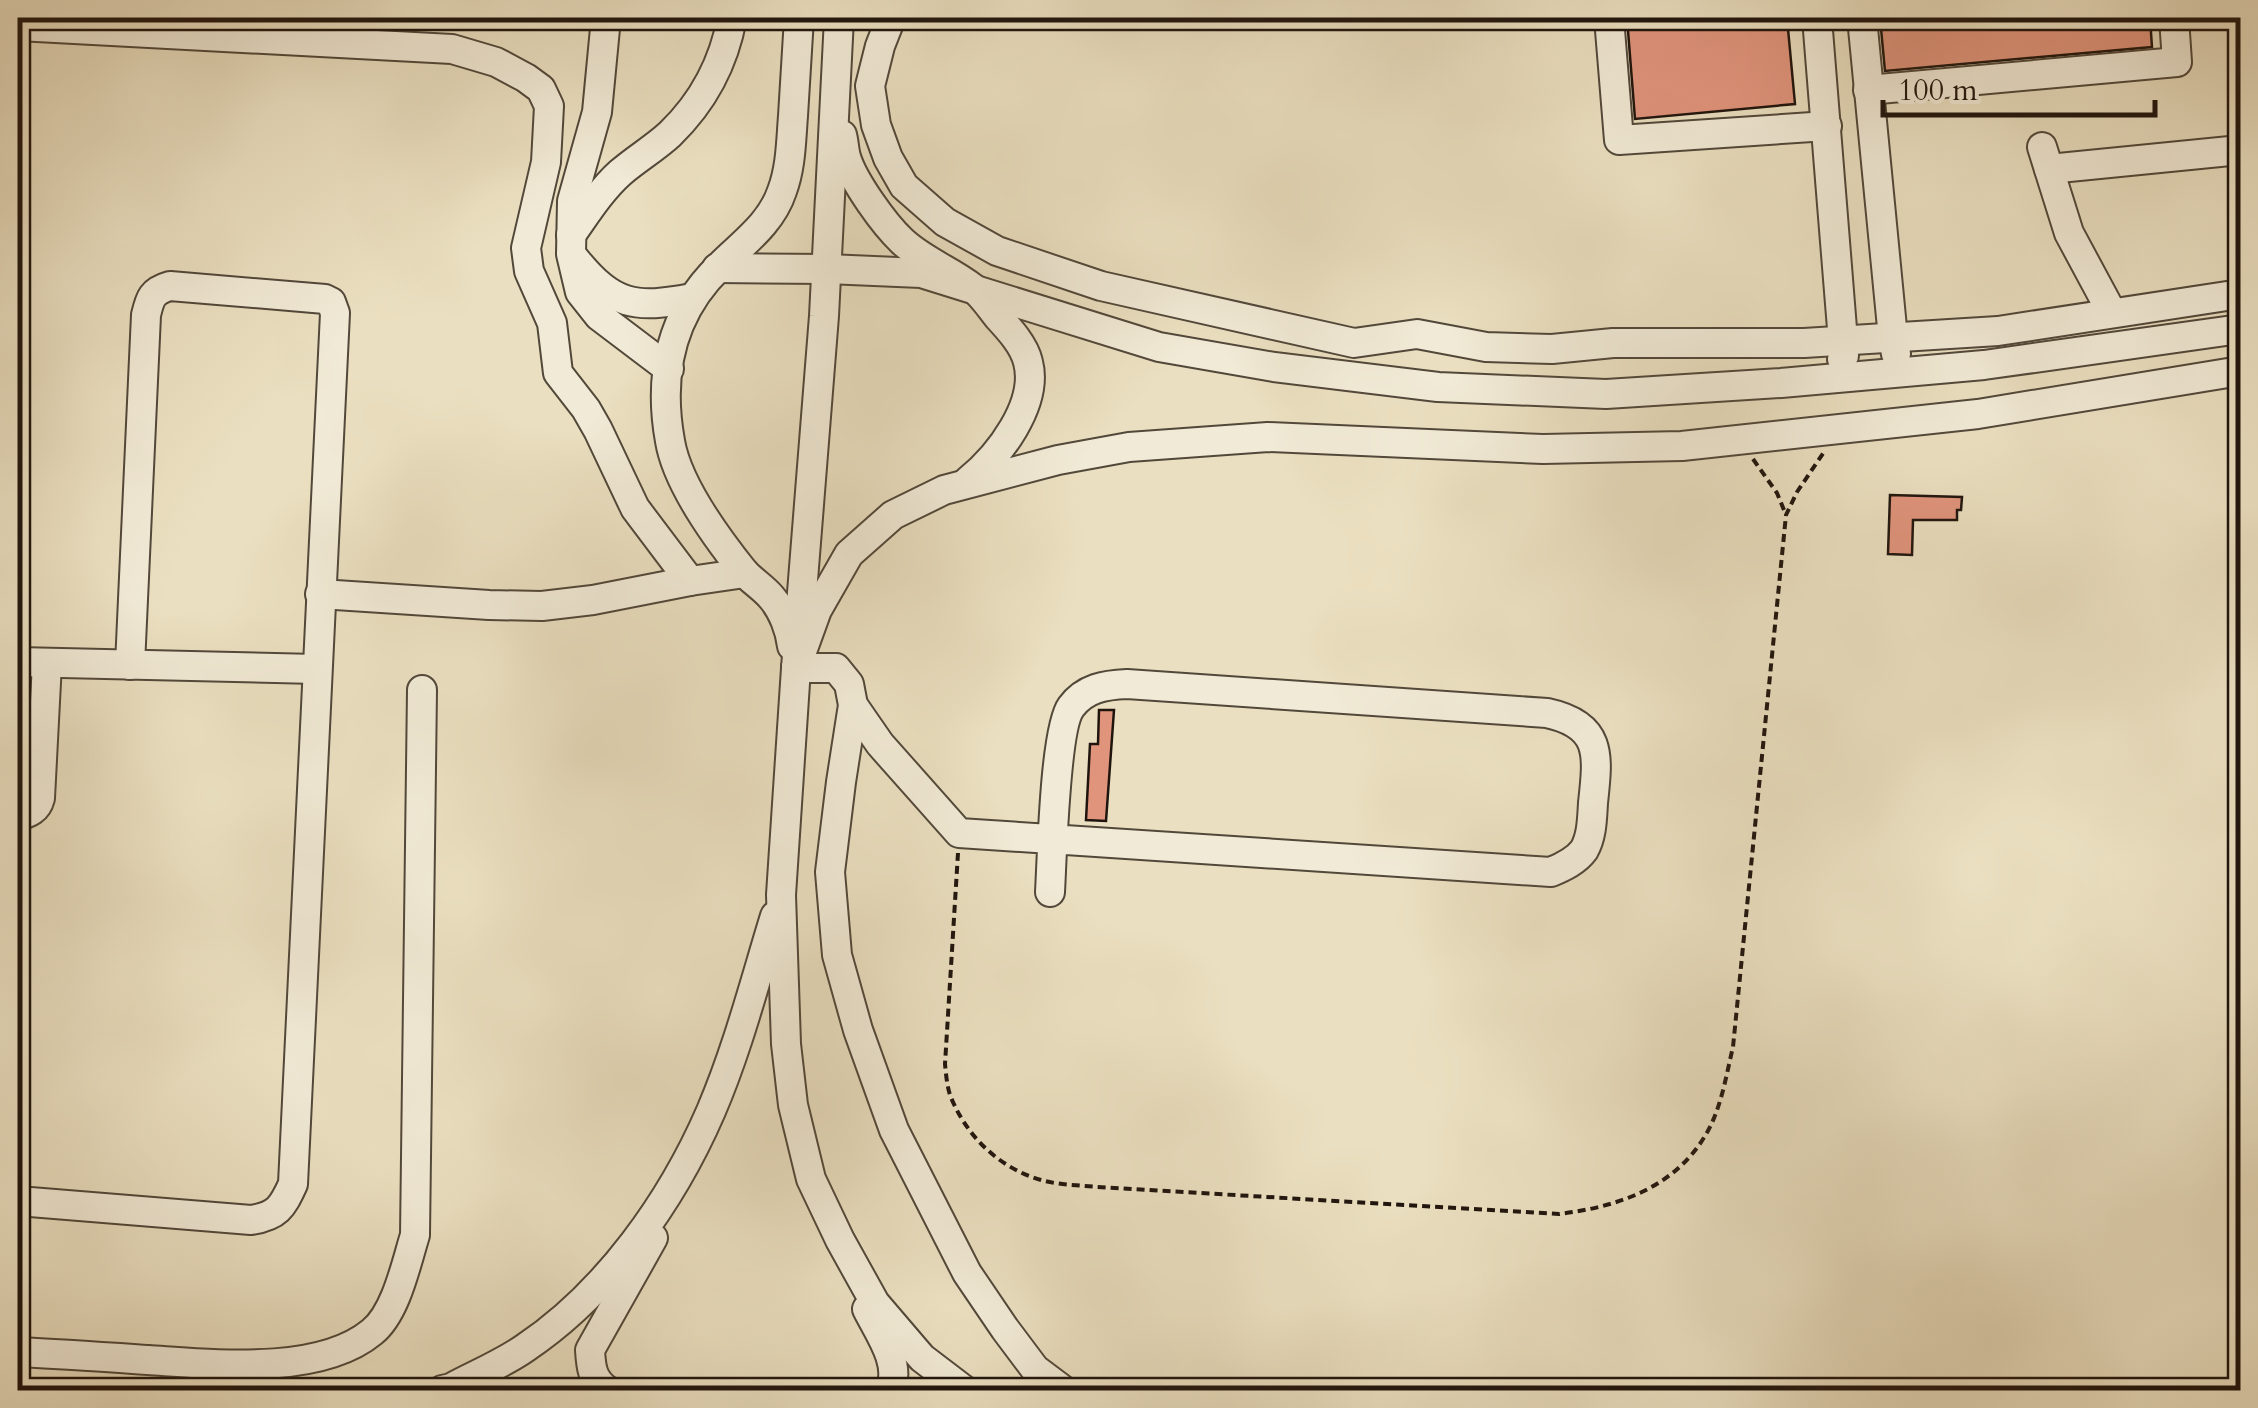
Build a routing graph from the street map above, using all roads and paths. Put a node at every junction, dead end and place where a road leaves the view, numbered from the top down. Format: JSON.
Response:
{"nodes":[{"id":1,"x":606,"y":18,"type":"edge"},
{"id":2,"x":732,"y":18,"type":"edge"},
{"id":3,"x":799,"y":18,"type":"edge"},
{"id":4,"x":839,"y":18,"type":"edge"},
{"id":5,"x":891,"y":18,"type":"edge"},
{"id":6,"x":1609,"y":18,"type":"edge"},
{"id":7,"x":1818,"y":18,"type":"edge"},
{"id":8,"x":1862,"y":18,"type":"edge"},
{"id":9,"x":2174,"y":18,"type":"edge"},
{"id":10,"x":18,"y":26,"type":"edge"},
{"id":11,"x":1868,"y":90,"type":"junction"},
{"id":12,"x":836,"y":96,"type":"junction"},
{"id":13,"x":1827,"y":126,"type":"junction"},
{"id":14,"x":2240,"y":150,"type":"edge"},
{"id":15,"x":571,"y":244,"type":"junction"},
{"id":16,"x":717,"y":268,"type":"junction"},
{"id":17,"x":826,"y":268,"type":"junction"},
{"id":18,"x":974,"y":288,"type":"junction"},
{"id":19,"x":2240,"y":294,"type":"edge"},
{"id":20,"x":692,"y":298,"type":"junction"},
{"id":21,"x":2112,"y":314,"type":"junction"},
{"id":22,"x":2240,"y":329,"type":"edge"},
{"id":23,"x":1892,"y":338,"type":"junction"},
{"id":24,"x":1843,"y":341,"type":"junction"},
{"id":25,"x":669,"y":368,"type":"junction"},
{"id":26,"x":2240,"y":370,"type":"edge"},
{"id":27,"x":1917,"y":371,"type":"junction"},
{"id":28,"x":1827,"y":379,"type":"junction"},
{"id":29,"x":1856,"y":426,"type":"junction"},
{"id":30,"x":1722,"y":442,"type":"junction"},
{"id":31,"x":963,"y":485,"type":"junction"},
{"id":32,"x":1786,"y":515,"type":"junction"},
{"id":33,"x":746,"y":573,"type":"junction"},
{"id":34,"x":690,"y":581,"type":"junction"},
{"id":35,"x":320,"y":594,"type":"junction"},
{"id":36,"x":18,"y":662,"type":"edge"},
{"id":37,"x":47,"y":663,"type":"junction"},
{"id":38,"x":130,"y":665,"type":"junction"},
{"id":39,"x":796,"y":668,"type":"junction"},
{"id":40,"x":316,"y":669,"type":"junction"},
{"id":41,"x":422,"y":690,"type":"dead end"},
{"id":42,"x":853,"y":706,"type":"junction"},
{"id":43,"x":18,"y":816,"type":"edge"},
{"id":44,"x":959,"y":833,"type":"junction"},
{"id":45,"x":1053,"y":840,"type":"junction"},
{"id":46,"x":1050,"y":892,"type":"dead end"},
{"id":47,"x":781,"y":895,"type":"junction"},
{"id":48,"x":681,"y":1172,"type":"junction"},
{"id":49,"x":811,"y":1178,"type":"junction"},
{"id":50,"x":18,"y":1201,"type":"edge"},
{"id":51,"x":18,"y":1352,"type":"edge"},
{"id":52,"x":442,"y":1390,"type":"edge"},
{"id":53,"x":606,"y":1390,"type":"edge"},
{"id":54,"x":890,"y":1390,"type":"edge"},
{"id":55,"x":964,"y":1390,"type":"edge"},
{"id":56,"x":1063,"y":1390,"type":"edge"}],
"edges":[{"from":1,"to":15,"type":"street"},
{"from":2,"to":15,"type":"street"},
{"from":3,"to":16,"type":"street"},
{"from":4,"to":12,"type":"street"},
{"from":5,"to":24,"type":"street"},
{"from":6,"to":13,"type":"street"},
{"from":7,"to":13,"type":"street"},
{"from":8,"to":11,"type":"street"},
{"from":9,"to":11,"type":"street"},
{"from":10,"to":34,"type":"street"},
{"from":11,"to":23,"type":"street"},
{"from":12,"to":17,"type":"street"},
{"from":12,"to":18,"type":"street"},
{"from":13,"to":24,"type":"street"},
{"from":14,"to":21,"type":"street"},
{"from":15,"to":20,"type":"street"},
{"from":15,"to":25,"type":"street"},
{"from":16,"to":17,"type":"street"},
{"from":16,"to":20,"type":"street"},
{"from":17,"to":18,"type":"street"},
{"from":17,"to":39,"type":"street"},
{"from":18,"to":28,"type":"street"},
{"from":18,"to":31,"type":"street"},
{"from":19,"to":21,"type":"street"},
{"from":20,"to":25,"type":"street"},
{"from":21,"to":23,"type":"street"},
{"from":22,"to":27,"type":"street"},
{"from":23,"to":24,"type":"street"},
{"from":23,"to":27,"type":"street"},
{"from":24,"to":28,"type":"street"},
{"from":25,"to":33,"type":"street"},
{"from":26,"to":29,"type":"street"},
{"from":27,"to":28,"type":"street"},
{"from":29,"to":30,"type":"street"},
{"from":29,"to":32,"type":"path"},
{"from":30,"to":31,"type":"street"},
{"from":30,"to":32,"type":"path"},
{"from":31,"to":39,"type":"street"},
{"from":32,"to":44,"type":"path"},
{"from":33,"to":34,"type":"street"},
{"from":33,"to":39,"type":"street"},
{"from":34,"to":35,"type":"street"},
{"from":35,"to":38,"type":"street"},
{"from":35,"to":40,"type":"street"},
{"from":36,"to":37,"type":"street"},
{"from":37,"to":38,"type":"street"},
{"from":37,"to":43,"type":"street"},
{"from":38,"to":40,"type":"street"},
{"from":39,"to":42,"type":"street"},
{"from":39,"to":47,"type":"street"},
{"from":40,"to":50,"type":"street"},
{"from":41,"to":51,"type":"street"},
{"from":42,"to":44,"type":"street"},
{"from":42,"to":56,"type":"street"},
{"from":44,"to":45,"type":"street"},
{"from":45,"to":45,"type":"street"},
{"from":45,"to":46,"type":"street"},
{"from":47,"to":48,"type":"street"},
{"from":47,"to":49,"type":"street"},
{"from":48,"to":52,"type":"street"},
{"from":48,"to":53,"type":"street"},
{"from":49,"to":54,"type":"street"},
{"from":49,"to":55,"type":"street"}]}
